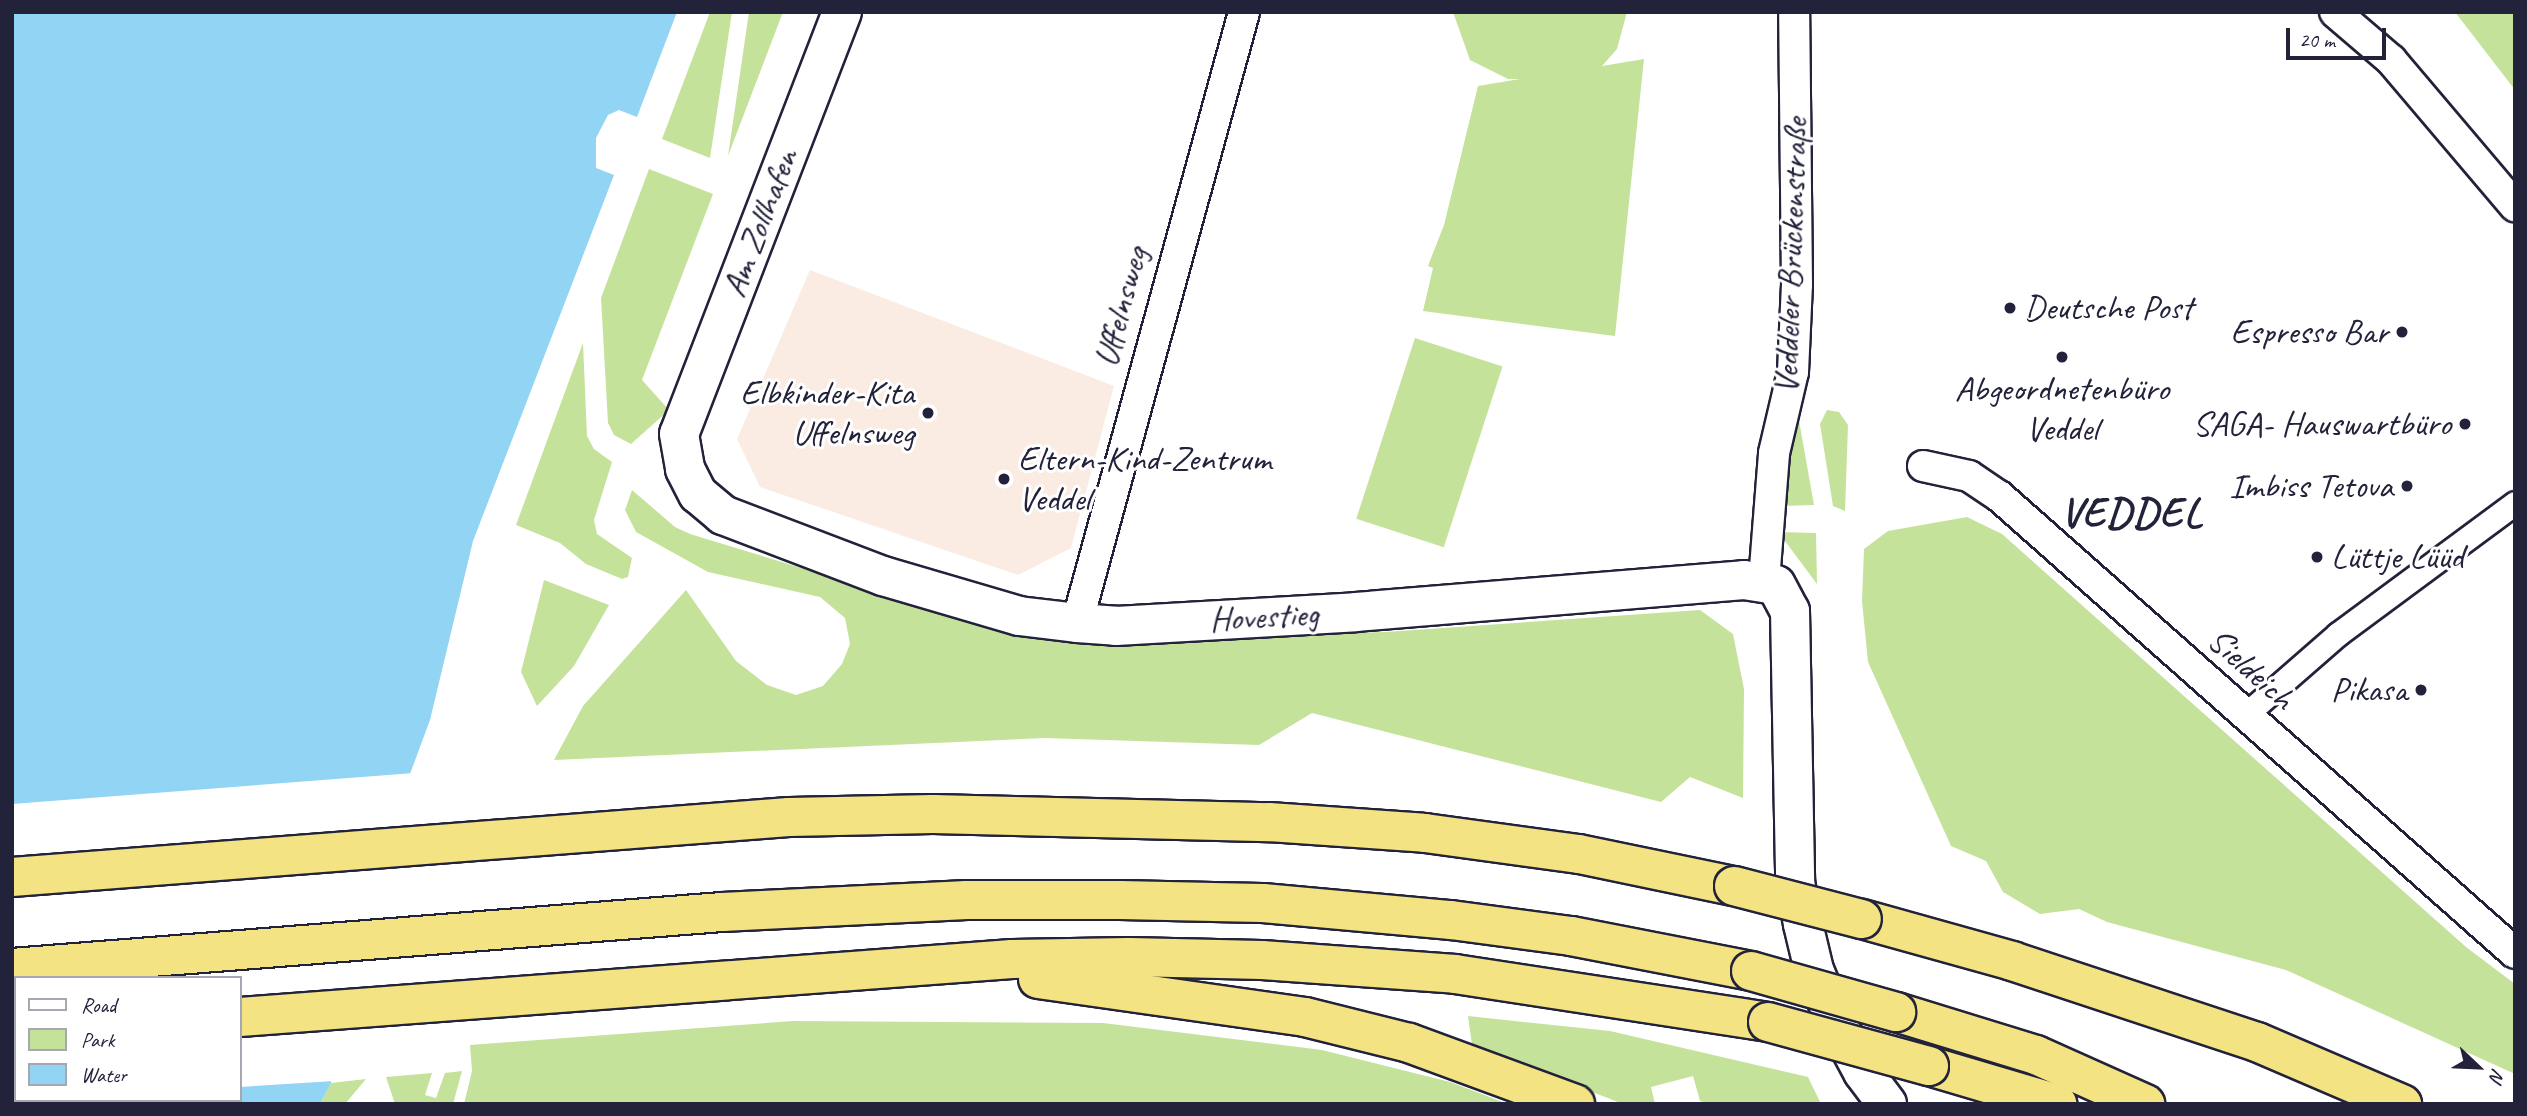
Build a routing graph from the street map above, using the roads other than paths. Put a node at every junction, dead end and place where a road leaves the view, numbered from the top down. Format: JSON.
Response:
{"nodes":[{"id":1,"x":842,"y":12,"type":"edge"},
{"id":2,"x":1244,"y":12,"type":"edge"},
{"id":3,"x":1794,"y":12,"type":"edge"},
{"id":4,"x":2335,"y":12,"type":"edge"},
{"id":5,"x":2515,"y":206,"type":"edge"},
{"id":6,"x":679,"y":435,"type":"joint"},
{"id":7,"x":1923,"y":466,"type":"dead end"},
{"id":8,"x":2515,"y":503,"type":"edge"},
{"id":9,"x":1764,"y":582,"type":"junction"},
{"id":10,"x":1077,"y":623,"type":"junction"},
{"id":11,"x":2245,"y":715,"type":"junction"},
{"id":12,"x":12,"y":877,"type":"edge"},
{"id":13,"x":2515,"y":953,"type":"edge"},
{"id":14,"x":949,"y":964,"type":"junction"},
{"id":15,"x":12,"y":968,"type":"edge"},
{"id":16,"x":242,"y":1017,"type":"edge"},
{"id":17,"x":1575,"y":1104,"type":"edge"},
{"id":18,"x":1887,"y":1104,"type":"edge"},
{"id":19,"x":2057,"y":1104,"type":"edge"},
{"id":20,"x":2145,"y":1104,"type":"edge"},
{"id":21,"x":2402,"y":1104,"type":"edge"}],
"edges":[{"from":1,"to":6,"type":"street","name":"Am Zollhafen"},
{"from":2,"to":10,"type":"street","name":"Uffelnsweg"},
{"from":3,"to":9,"type":"street","name":"Veddeler Brückenstraße"},
{"from":4,"to":5,"type":"street"},
{"from":6,"to":10,"type":"street","name":"Hovestieg"},
{"from":7,"to":11,"type":"street","name":"Sieldeich"},
{"from":8,"to":11,"type":"street"},
{"from":9,"to":10,"type":"street","name":"Hovestieg"},
{"from":9,"to":18,"type":"street"},
{"from":11,"to":13,"type":"street","name":"Sieldeich"},
{"from":12,"to":21,"type":"highway","bridge":true},
{"from":14,"to":16,"type":"highway"},
{"from":14,"to":17,"type":"highway"},
{"from":14,"to":19,"type":"highway","bridge":true},
{"from":15,"to":20,"type":"highway","bridge":true}]}
